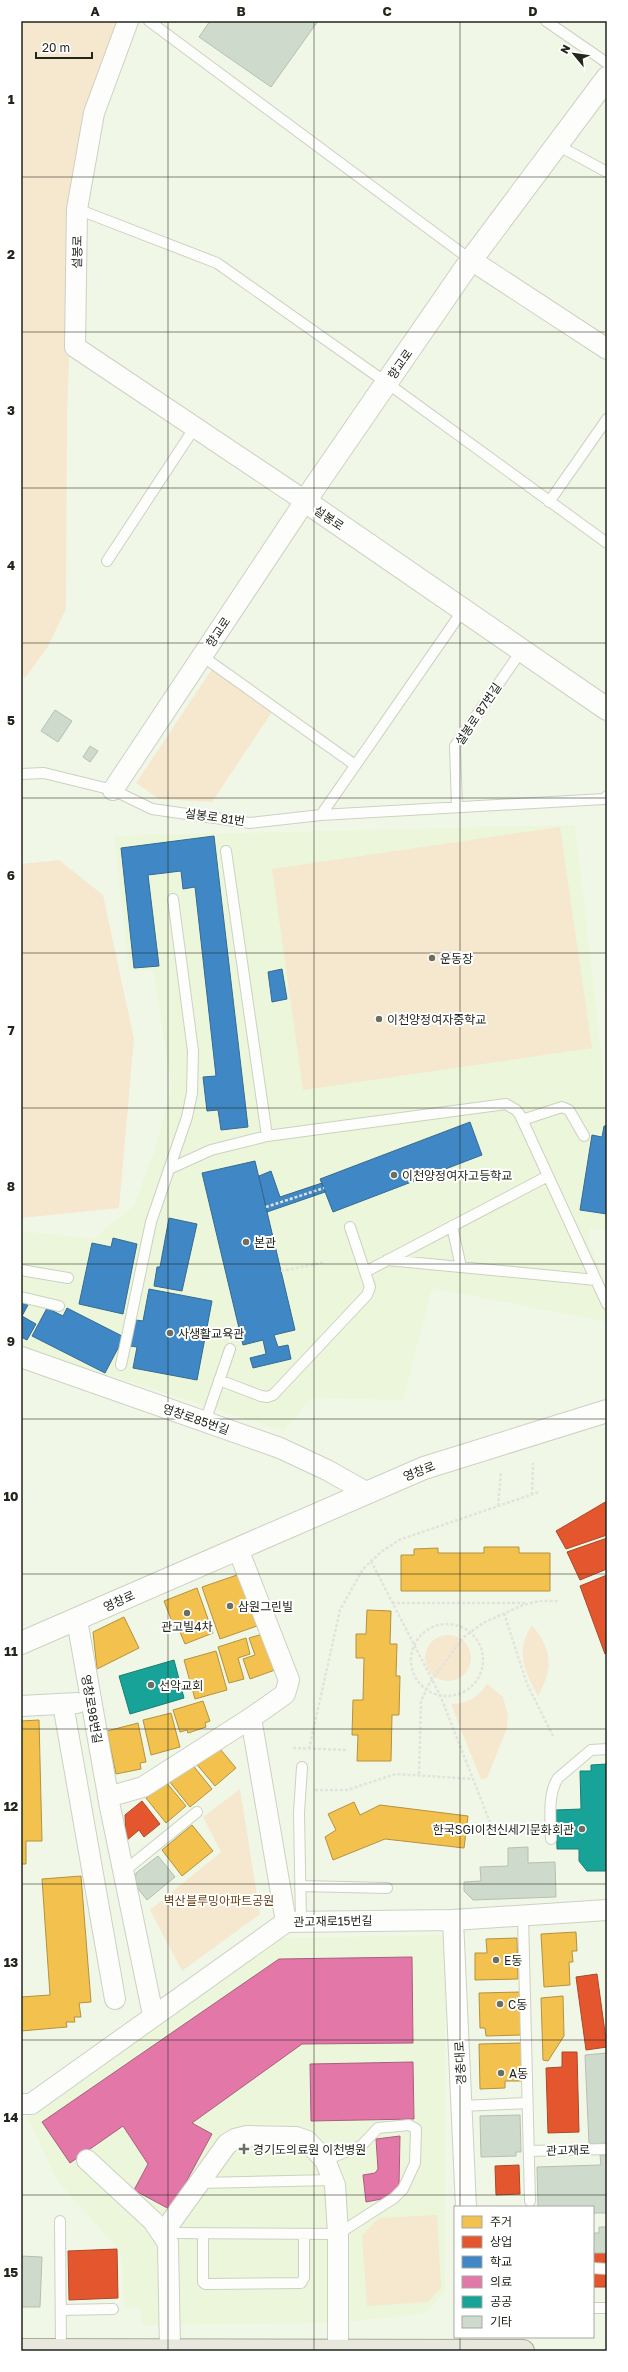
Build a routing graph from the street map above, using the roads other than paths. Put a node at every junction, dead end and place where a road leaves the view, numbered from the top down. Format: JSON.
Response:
{"nodes":[{"id":1,"x":128,"y":21,"type":"edge"},
{"id":2,"x":150,"y":21,"type":"edge"},
{"id":3,"x":546,"y":21,"type":"edge"},
{"id":4,"x":607,"y":63,"type":"edge"},
{"id":5,"x":607,"y":78,"type":"edge"},
{"id":6,"x":557,"y":145,"type":"junction"},
{"id":7,"x":607,"y":172,"type":"edge"},
{"id":8,"x":78,"y":209,"type":"junction"},
{"id":9,"x":471,"y":260,"type":"junction"},
{"id":10,"x":607,"y":349,"type":"edge"},
{"id":11,"x":387,"y":383,"type":"junction"},
{"id":12,"x":607,"y":419,"type":"edge"},
{"id":13,"x":195,"y":427,"type":"junction"},
{"id":14,"x":305,"y":502,"type":"junction"},
{"id":15,"x":549,"y":502,"type":"junction"},
{"id":16,"x":607,"y":543,"type":"edge"},
{"id":17,"x":107,"y":561,"type":"dead end"},
{"id":18,"x":463,"y":610,"type":"junction"},
{"id":19,"x":522,"y":650,"type":"junction"},
{"id":20,"x":202,"y":656,"type":"junction"},
{"id":21,"x":607,"y":709,"type":"edge"},
{"id":22,"x":355,"y":765,"type":"junction"},
{"id":23,"x":21,"y":774,"type":"edge"},
{"id":24,"x":113,"y":790,"type":"junction"},
{"id":25,"x":607,"y":796,"type":"edge"},
{"id":26,"x":457,"y":807,"type":"junction"},
{"id":27,"x":321,"y":815,"type":"junction"},
{"id":28,"x":226,"y":852,"type":"dead end"},
{"id":29,"x":173,"y":899,"type":"dead end"},
{"id":30,"x":522,"y":1120,"type":"junction"},
{"id":31,"x":267,"y":1136,"type":"junction"},
{"id":32,"x":584,"y":1136,"type":"dead end"},
{"id":33,"x":169,"y":1169,"type":"junction"},
{"id":34,"x":548,"y":1176,"type":"junction"},
{"id":35,"x":452,"y":1226,"type":"junction"},
{"id":36,"x":350,"y":1227,"type":"dead end"},
{"id":37,"x":387,"y":1260,"type":"junction"},
{"id":38,"x":461,"y":1267,"type":"junction"},
{"id":39,"x":21,"y":1270,"type":"edge"},
{"id":40,"x":365,"y":1272,"type":"junction"},
{"id":41,"x":68,"y":1278,"type":"dead end"},
{"id":42,"x":596,"y":1280,"type":"junction"},
{"id":43,"x":21,"y":1297,"type":"edge"},
{"id":44,"x":607,"y":1304,"type":"edge"},
{"id":45,"x":59,"y":1306,"type":"dead end"},
{"id":46,"x":230,"y":1349,"type":"dead end"},
{"id":47,"x":21,"y":1357,"type":"edge"},
{"id":48,"x":121,"y":1365,"type":"dead end"},
{"id":49,"x":219,"y":1380,"type":"junction"},
{"id":50,"x":607,"y":1411,"type":"edge"},
{"id":51,"x":205,"y":1422,"type":"junction"},
{"id":52,"x":366,"y":1492,"type":"junction"},
{"id":53,"x":238,"y":1549,"type":"junction"},
{"id":54,"x":77,"y":1620,"type":"junction"},
{"id":55,"x":21,"y":1643,"type":"edge"},
{"id":56,"x":91,"y":1702,"type":"junction"},
{"id":57,"x":63,"y":1704,"type":"junction"},
{"id":58,"x":21,"y":1706,"type":"edge"},
{"id":59,"x":251,"y":1718,"type":"junction"},
{"id":60,"x":607,"y":1749,"type":"edge"},
{"id":61,"x":302,"y":1767,"type":"dead end"},
{"id":62,"x":108,"y":1797,"type":"junction"},
{"id":63,"x":197,"y":1812,"type":"dead end"},
{"id":64,"x":551,"y":1839,"type":"dead end"},
{"id":65,"x":123,"y":1872,"type":"junction"},
{"id":66,"x":300,"y":1886,"type":"junction"},
{"id":67,"x":387,"y":1888,"type":"dead end"},
{"id":68,"x":607,"y":1910,"type":"edge"},
{"id":69,"x":523,"y":1916,"type":"junction"},
{"id":70,"x":454,"y":1920,"type":"junction"},
{"id":71,"x":293,"y":1922,"type":"junction"},
{"id":72,"x":115,"y":1999,"type":"dead end"},
{"id":73,"x":153,"y":2015,"type":"junction"},
{"id":74,"x":528,"y":2103,"type":"junction"},
{"id":75,"x":21,"y":2104,"type":"edge"},
{"id":76,"x":462,"y":2106,"type":"junction"},
{"id":77,"x":607,"y":2149,"type":"edge"},
{"id":78,"x":529,"y":2151,"type":"junction"},
{"id":79,"x":87,"y":2160,"type":"dead end"},
{"id":80,"x":325,"y":2160,"type":"junction"},
{"id":81,"x":333,"y":2180,"type":"junction"},
{"id":82,"x":199,"y":2183,"type":"junction"},
{"id":83,"x":530,"y":2201,"type":"dead end"},
{"id":84,"x":466,"y":2206,"type":"edge"},
{"id":85,"x":60,"y":2220,"type":"dead end"},
{"id":86,"x":163,"y":2233,"type":"junction"},
{"id":87,"x":203,"y":2233,"type":"junction"},
{"id":88,"x":304,"y":2234,"type":"junction"},
{"id":89,"x":338,"y":2234,"type":"junction"},
{"id":90,"x":594,"y":2268,"type":"edge"},
{"id":91,"x":607,"y":2269,"type":"edge"},
{"id":92,"x":594,"y":2308,"type":"edge"},
{"id":93,"x":607,"y":2308,"type":"edge"},
{"id":94,"x":113,"y":2309,"type":"dead end"},
{"id":95,"x":61,"y":2310,"type":"junction"},
{"id":96,"x":472,"y":2338,"type":"edge"},
{"id":97,"x":21,"y":2350,"type":"edge"},
{"id":98,"x":61,"y":2350,"type":"junction"},
{"id":99,"x":170,"y":2350,"type":"edge"},
{"id":100,"x":338,"y":2351,"type":"edge"},
{"id":101,"x":473,"y":2351,"type":"edge"},
{"id":102,"x":523,"y":2351,"type":"edge"}],
"edges":[{"from":1,"to":8,"type":"street","name":"설봉로"},
{"from":2,"to":9,"type":"lane"},
{"from":3,"to":4,"type":"lane"},
{"from":5,"to":6,"type":"street","name":"향교로"},
{"from":6,"to":7,"type":"lane"},
{"from":6,"to":9,"type":"street","name":"향교로"},
{"from":8,"to":11,"type":"lane"},
{"from":8,"to":13,"type":"street","name":"설봉로"},
{"from":9,"to":10,"type":"street"},
{"from":9,"to":11,"type":"street","name":"향교로"},
{"from":11,"to":14,"type":"street","name":"향교로"},
{"from":11,"to":15,"type":"lane"},
{"from":12,"to":15,"type":"lane"},
{"from":13,"to":14,"type":"street","name":"설봉로"},
{"from":13,"to":17,"type":"lane"},
{"from":14,"to":18,"type":"street","name":"설봉로"},
{"from":14,"to":20,"type":"street","name":"향교로"},
{"from":15,"to":16,"type":"lane"},
{"from":18,"to":19,"type":"street","name":"설봉로"},
{"from":18,"to":22,"type":"lane"},
{"from":19,"to":21,"type":"street","name":"설봉로"},
{"from":19,"to":26,"type":"lane","name":"설봉로 87번길"},
{"from":20,"to":22,"type":"lane","name":"향교로"},
{"from":20,"to":24,"type":"street","name":"향교로"},
{"from":22,"to":27,"type":"lane"},
{"from":23,"to":24,"type":"lane","name":"설봉로 81번"},
{"from":24,"to":27,"type":"lane","name":"설봉로 81번"},
{"from":25,"to":26,"type":"lane","name":"설봉로 81번"},
{"from":26,"to":27,"type":"lane","name":"설봉로 81번"},
{"from":28,"to":31,"type":"lane"},
{"from":29,"to":33,"type":"lane"},
{"from":30,"to":31,"type":"lane"},
{"from":30,"to":32,"type":"lane"},
{"from":30,"to":34,"type":"lane"},
{"from":31,"to":33,"type":"lane"},
{"from":33,"to":48,"type":"lane"},
{"from":34,"to":35,"type":"lane"},
{"from":34,"to":42,"type":"lane"},
{"from":35,"to":37,"type":"lane"},
{"from":35,"to":38,"type":"lane"},
{"from":36,"to":40,"type":"lane"},
{"from":37,"to":38,"type":"lane"},
{"from":37,"to":40,"type":"lane"},
{"from":38,"to":42,"type":"lane"},
{"from":39,"to":41,"type":"lane"},
{"from":40,"to":49,"type":"lane"},
{"from":42,"to":44,"type":"lane"},
{"from":43,"to":45,"type":"lane"},
{"from":46,"to":49,"type":"lane"},
{"from":47,"to":51,"type":"street","name":"영창로85번길"},
{"from":49,"to":51,"type":"lane"},
{"from":50,"to":52,"type":"street","name":"영창로"},
{"from":51,"to":52,"type":"street","name":"영창로85번길"},
{"from":52,"to":53,"type":"street","name":"영창로"},
{"from":53,"to":54,"type":"street","name":"영창로"},
{"from":53,"to":59,"type":"street"},
{"from":54,"to":55,"type":"street","name":"영창로"},
{"from":54,"to":56,"type":"street","name":"영창로98번길"},
{"from":56,"to":57,"type":"street"},
{"from":56,"to":62,"type":"street","name":"영창로98번길"},
{"from":57,"to":58,"type":"street"},
{"from":57,"to":72,"type":"street"},
{"from":59,"to":62,"type":"street"},
{"from":59,"to":71,"type":"street"},
{"from":60,"to":64,"type":"lane"},
{"from":61,"to":66,"type":"lane"},
{"from":62,"to":65,"type":"street","name":"영창로98번길"},
{"from":63,"to":65,"type":"lane"},
{"from":65,"to":73,"type":"street","name":"영창로98번길"},
{"from":66,"to":67,"type":"lane"},
{"from":66,"to":71,"type":"lane"},
{"from":68,"to":69,"type":"street","name":"관고재로15번길"},
{"from":69,"to":70,"type":"street","name":"관고재로15번길"},
{"from":69,"to":74,"type":"lane"},
{"from":70,"to":71,"type":"street","name":"관고재로15번길"},
{"from":70,"to":76,"type":"street","name":"경충대로"},
{"from":71,"to":73,"type":"street","name":"관고재로15번길"},
{"from":73,"to":75,"type":"street","name":"관고재로15번길"},
{"from":74,"to":76,"type":"lane"},
{"from":74,"to":78,"type":"lane"},
{"from":76,"to":84,"type":"street","name":"경충대로"},
{"from":77,"to":78,"type":"lane","name":"관고재로"},
{"from":78,"to":83,"type":"lane"},
{"from":79,"to":86,"type":"street"},
{"from":80,"to":81,"type":"street"},
{"from":80,"to":82,"type":"street"},
{"from":80,"to":89,"type":"lane"},
{"from":81,"to":82,"type":"lane"},
{"from":81,"to":89,"type":"street"},
{"from":82,"to":86,"type":"street"},
{"from":85,"to":95,"type":"lane"},
{"from":86,"to":87,"type":"lane"},
{"from":86,"to":99,"type":"street"},
{"from":87,"to":88,"type":"lane"},
{"from":87,"to":88,"type":"lane"},
{"from":88,"to":89,"type":"lane"},
{"from":89,"to":100,"type":"street"},
{"from":90,"to":91,"type":"lane"},
{"from":92,"to":93,"type":"lane"},
{"from":94,"to":95,"type":"lane"},
{"from":95,"to":98,"type":"lane"},
{"from":96,"to":101,"type":"street"},
{"from":97,"to":98,"type":"main road"},
{"from":98,"to":99,"type":"main road"},
{"from":99,"to":100,"type":"main road"},
{"from":100,"to":101,"type":"main road"},
{"from":101,"to":102,"type":"main road"}]}
